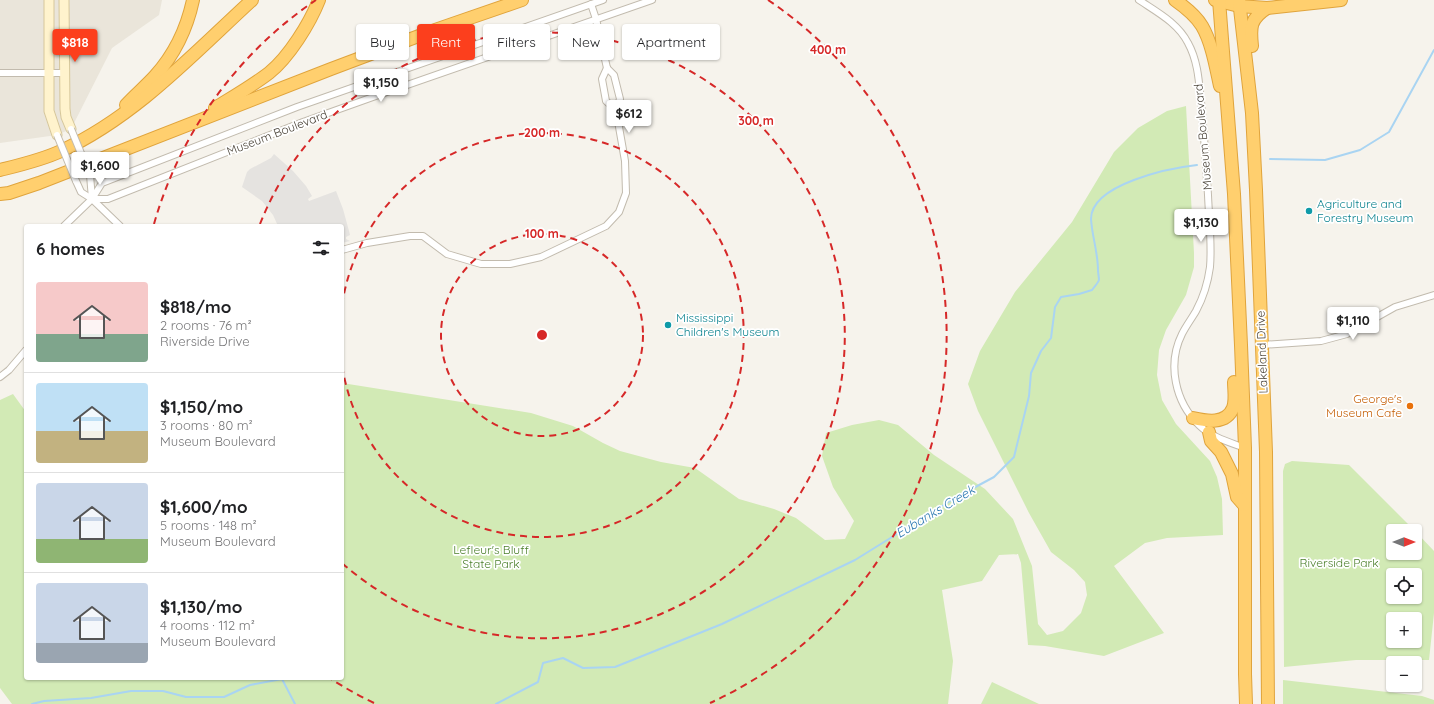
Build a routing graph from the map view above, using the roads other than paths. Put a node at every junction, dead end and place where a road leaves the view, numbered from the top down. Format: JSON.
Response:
{"nodes":[{"id":1,"x":49,"y":0,"type":"edge"},
{"id":2,"x":64,"y":0,"type":"edge"},
{"id":3,"x":193,"y":0,"type":"edge"},
{"id":4,"x":252,"y":0,"type":"edge"},
{"id":5,"x":319,"y":0,"type":"edge"},
{"id":6,"x":522,"y":0,"type":"edge"},
{"id":7,"x":603,"y":0,"type":"edge"},
{"id":8,"x":652,"y":0,"type":"edge"},
{"id":9,"x":1139,"y":0,"type":"edge"},
{"id":10,"x":1175,"y":0,"type":"edge"},
{"id":11,"x":1218,"y":0,"type":"edge"},
{"id":12,"x":1340,"y":0,"type":"edge"},
{"id":13,"x":1239,"y":3,"type":"edge"},
{"id":14,"x":591,"y":4,"type":"junction"},
{"id":15,"x":1267,"y":8,"type":"junction"},
{"id":16,"x":596,"y":19,"type":"junction"},
{"id":17,"x":607,"y":68,"type":"junction"},
{"id":18,"x":0,"y":73,"type":"edge"},
{"id":19,"x":49,"y":73,"type":"junction"},
{"id":20,"x":64,"y":73,"type":"junction"},
{"id":21,"x":616,"y":110,"type":"junction"},
{"id":22,"x":1252,"y":113,"type":"junction"},
{"id":23,"x":114,"y":120,"type":"junction"},
{"id":24,"x":187,"y":125,"type":"junction"},
{"id":25,"x":1229,"y":126,"type":"junction"},
{"id":26,"x":72,"y":129,"type":"joint"},
{"id":27,"x":57,"y":135,"type":"joint"},
{"id":28,"x":0,"y":170,"type":"edge"},
{"id":29,"x":0,"y":194,"type":"edge"},
{"id":30,"x":92,"y":199,"type":"junction"},
{"id":31,"x":66,"y":224,"type":"edge"},
{"id":32,"x":118,"y":224,"type":"edge"},
{"id":33,"x":344,"y":249,"type":"edge"},
{"id":34,"x":1434,"y":296,"type":"edge"},
{"id":35,"x":1262,"y":345,"type":"junction"},
{"id":36,"x":1241,"y":349,"type":"junction"},
{"id":37,"x":24,"y":352,"type":"edge"},
{"id":38,"x":0,"y":377,"type":"edge"},
{"id":39,"x":1193,"y":418,"type":"junction"},
{"id":40,"x":1209,"y":432,"type":"junction"},
{"id":41,"x":1245,"y":448,"type":"junction"},
{"id":42,"x":1266,"y":452,"type":"junction"},
{"id":43,"x":1244,"y":505,"type":"junction"},
{"id":44,"x":1267,"y":673,"type":"junction"},
{"id":45,"x":1245,"y":674,"type":"junction"},
{"id":46,"x":1246,"y":704,"type":"edge"},
{"id":47,"x":1268,"y":704,"type":"edge"}],
"edges":[{"from":1,"to":19,"type":"street"},
{"from":2,"to":20,"type":"street"},
{"from":3,"to":23,"type":"highway"},
{"from":4,"to":23,"type":"highway"},
{"from":5,"to":24,"type":"highway"},
{"from":6,"to":24,"type":"highway"},
{"from":7,"to":14,"type":"street","name":"Museum Boulevard"},
{"from":8,"to":16,"type":"street","name":"Museum Boulevard"},
{"from":9,"to":39,"type":"street","name":"Museum Boulevard"},
{"from":10,"to":25,"type":"highway"},
{"from":11,"to":13,"type":"highway"},
{"from":11,"to":25,"type":"highway","name":"Lakeland Drive"},
{"from":12,"to":15,"type":"highway"},
{"from":13,"to":15,"type":"highway"},
{"from":13,"to":22,"type":"highway","name":"Lakeland Drive"},
{"from":14,"to":16,"type":"street"},
{"from":14,"to":30,"type":"street","name":"Museum Boulevard"},
{"from":15,"to":22,"type":"highway"},
{"from":16,"to":17,"type":"street"},
{"from":16,"to":30,"type":"street","name":"Museum Boulevard"},
{"from":17,"to":21,"type":"street"},
{"from":17,"to":21,"type":"street"},
{"from":18,"to":19,"type":"street"},
{"from":19,"to":20,"type":"street"},
{"from":19,"to":27,"type":"street"},
{"from":20,"to":26,"type":"street"},
{"from":21,"to":33,"type":"street"},
{"from":22,"to":35,"type":"highway","name":"Lakeland Drive"},
{"from":23,"to":28,"type":"highway"},
{"from":24,"to":29,"type":"highway"},
{"from":25,"to":36,"type":"highway","name":"Lakeland Drive"},
{"from":26,"to":30,"type":"street","bridge":true},
{"from":27,"to":30,"type":"street","bridge":true},
{"from":30,"to":31,"type":"street","name":"Museum Boulevard"},
{"from":30,"to":32,"type":"street"},
{"from":34,"to":35,"type":"street"},
{"from":35,"to":36,"type":"highway"},
{"from":35,"to":42,"type":"highway","name":"Lakeland Drive"},
{"from":36,"to":39,"type":"highway"},
{"from":36,"to":41,"type":"highway","name":"Lakeland Drive"},
{"from":37,"to":38,"type":"street"},
{"from":39,"to":40,"type":"street","name":"Museum Boulevard"},
{"from":40,"to":41,"type":"street","name":"Museum Boulevard"},
{"from":40,"to":43,"type":"highway"},
{"from":41,"to":42,"type":"highway"},
{"from":41,"to":43,"type":"highway","name":"Lakeland Drive"},
{"from":42,"to":44,"type":"highway","name":"Lakeland Drive"},
{"from":43,"to":45,"type":"highway","name":"Lakeland Drive"},
{"from":44,"to":45,"type":"highway"},
{"from":44,"to":47,"type":"highway","name":"Lakeland Drive"},
{"from":45,"to":46,"type":"highway","name":"Lakeland Drive"}]}
